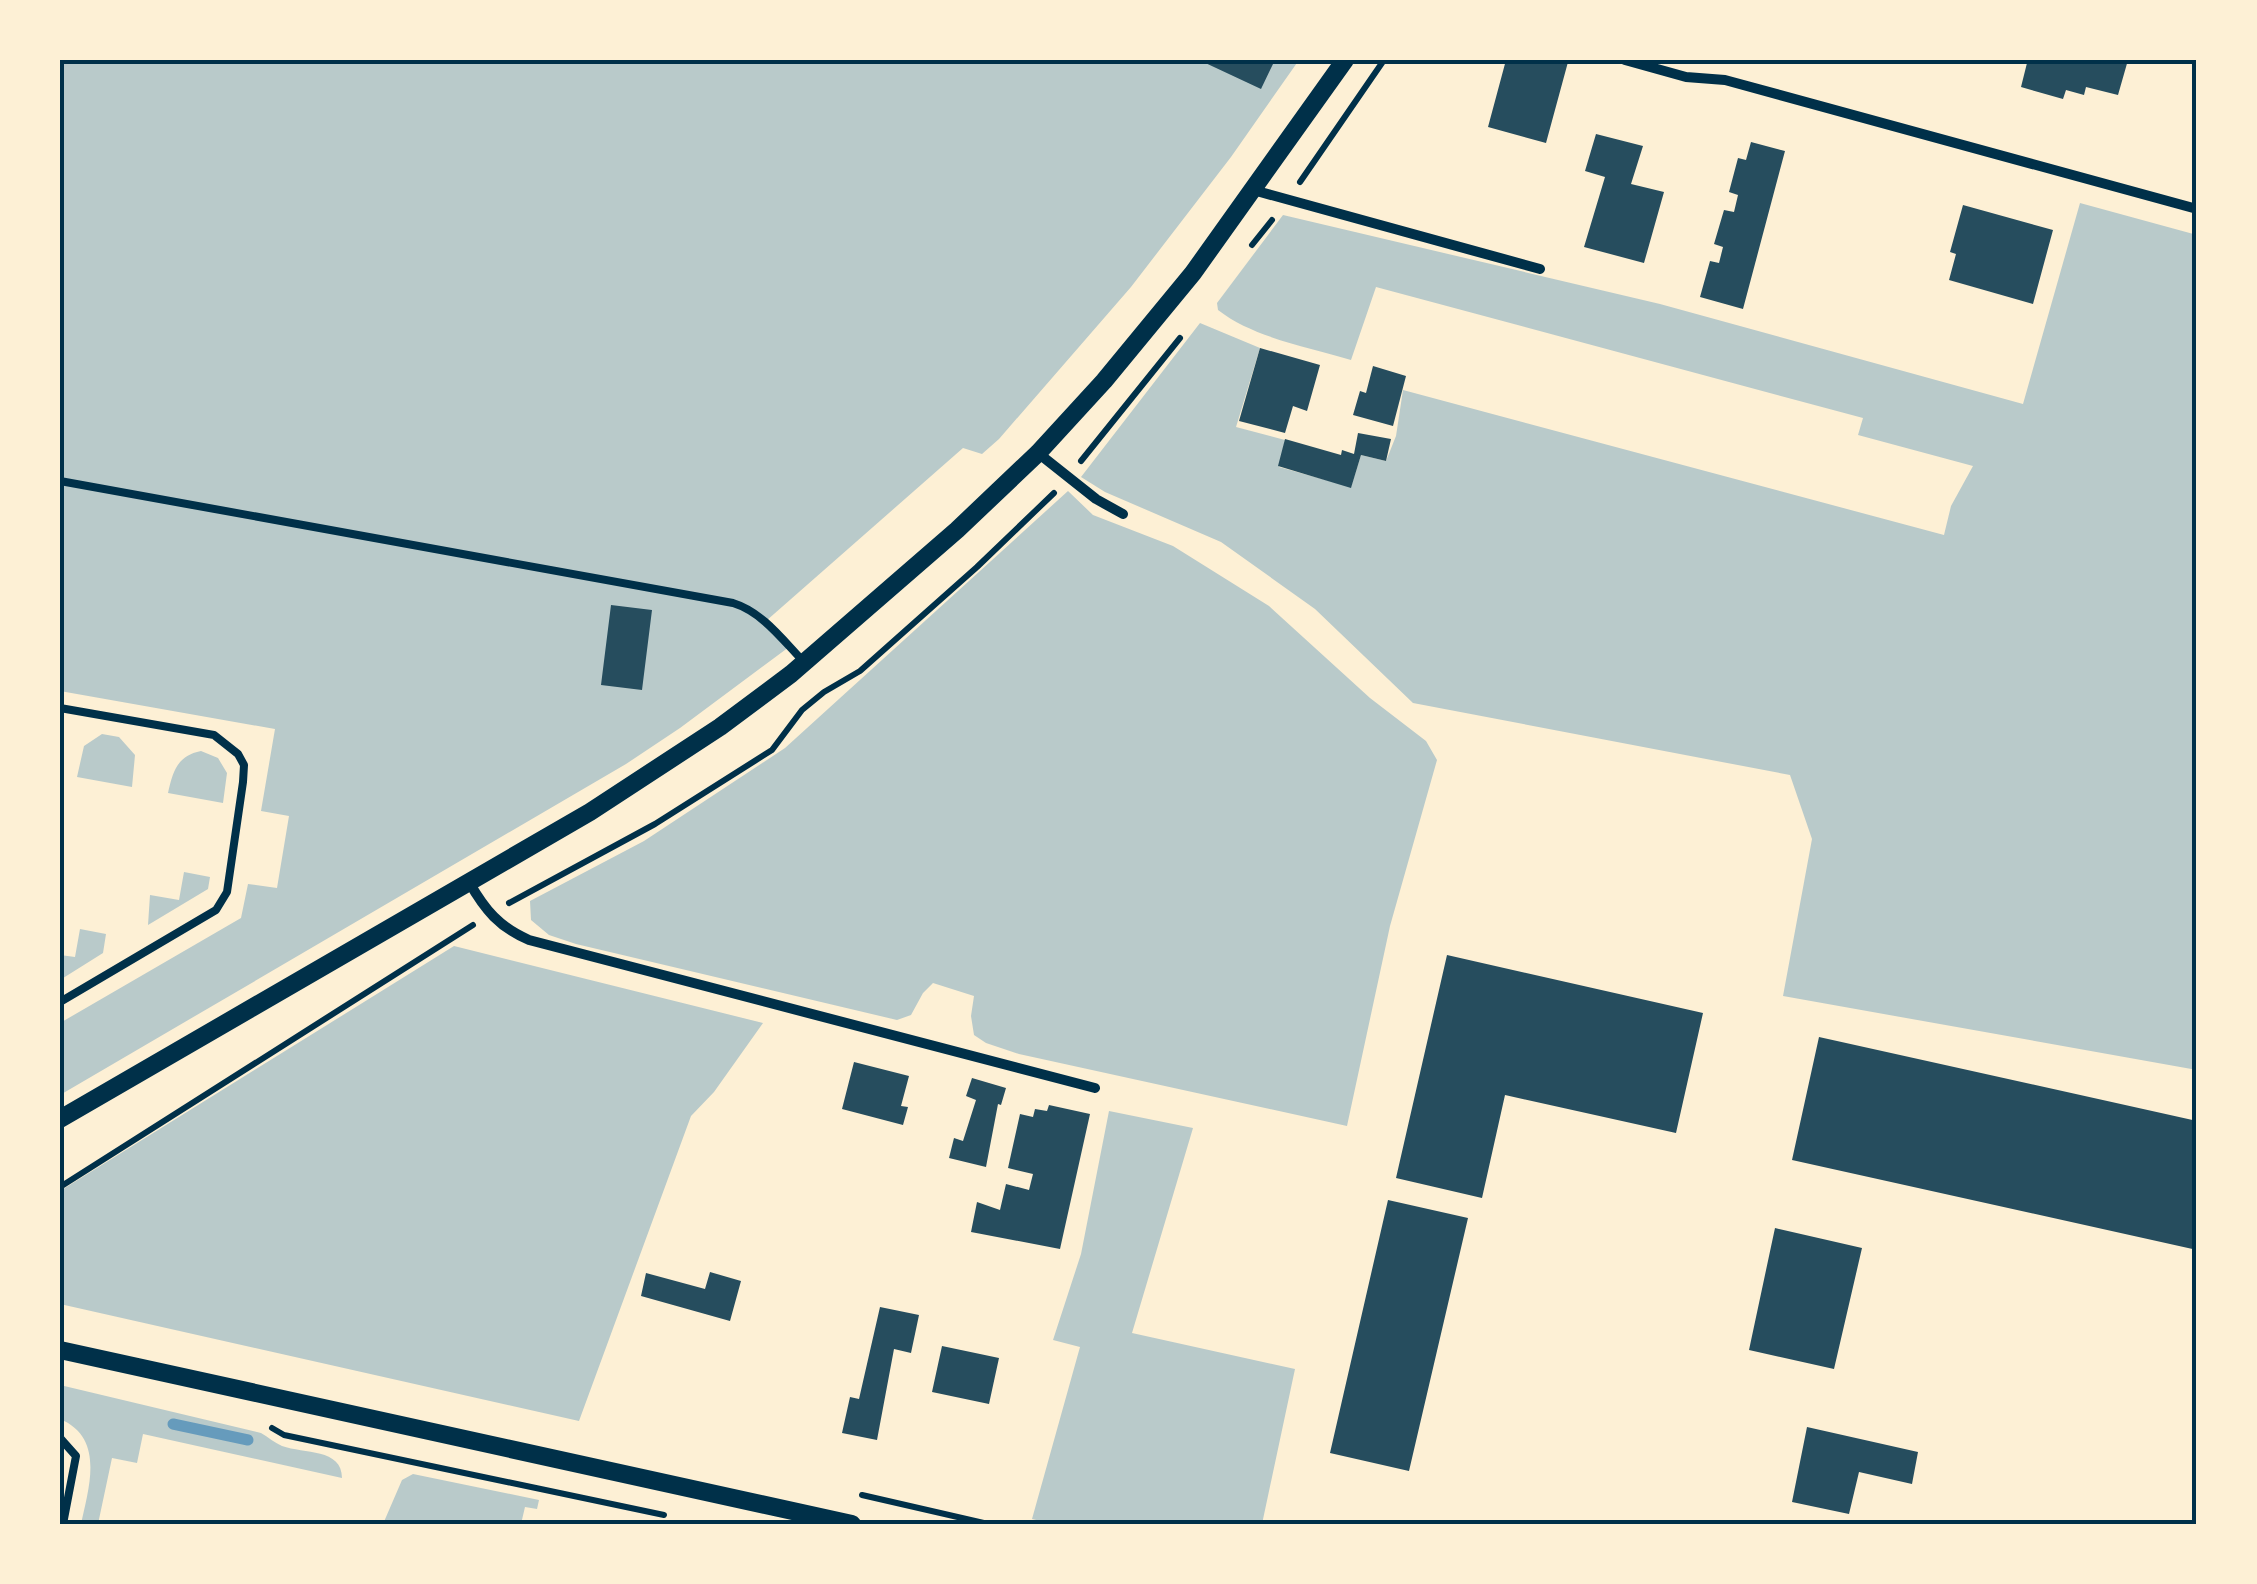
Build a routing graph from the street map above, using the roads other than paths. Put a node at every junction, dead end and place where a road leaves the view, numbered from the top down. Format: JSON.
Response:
{"nodes":[{"id":1,"x":1345,"y":60,"type":"edge"},
{"id":2,"x":1625,"y":60,"type":"edge"},
{"id":3,"x":1252,"y":190,"type":"junction"},
{"id":4,"x":2197,"y":209,"type":"edge"},
{"id":5,"x":1540,"y":269,"type":"dead end"},
{"id":6,"x":1038,"y":453,"type":"junction"},
{"id":7,"x":60,"y":481,"type":"edge"},
{"id":8,"x":1123,"y":514,"type":"dead end"},
{"id":9,"x":804,"y":663,"type":"junction"},
{"id":10,"x":60,"y":708,"type":"edge"},
{"id":11,"x":469,"y":882,"type":"junction"},
{"id":12,"x":60,"y":1002,"type":"edge"},
{"id":13,"x":1095,"y":1088,"type":"dead end"},
{"id":14,"x":60,"y":1119,"type":"edge"},
{"id":15,"x":60,"y":1350,"type":"edge"},
{"id":16,"x":60,"y":1438,"type":"edge"},
{"id":17,"x":63,"y":1524,"type":"edge"},
{"id":18,"x":852,"y":1524,"type":"edge"}],
"edges":[{"from":1,"to":3,"type":"street"},
{"from":2,"to":4,"type":"street"},
{"from":3,"to":5,"type":"street"},
{"from":3,"to":6,"type":"street"},
{"from":6,"to":8,"type":"street"},
{"from":6,"to":9,"type":"street"},
{"from":7,"to":9,"type":"lane"},
{"from":9,"to":11,"type":"street"},
{"from":10,"to":12,"type":"lane"},
{"from":11,"to":13,"type":"street"},
{"from":11,"to":14,"type":"street"},
{"from":15,"to":18,"type":"street"},
{"from":16,"to":17,"type":"lane"}]}
